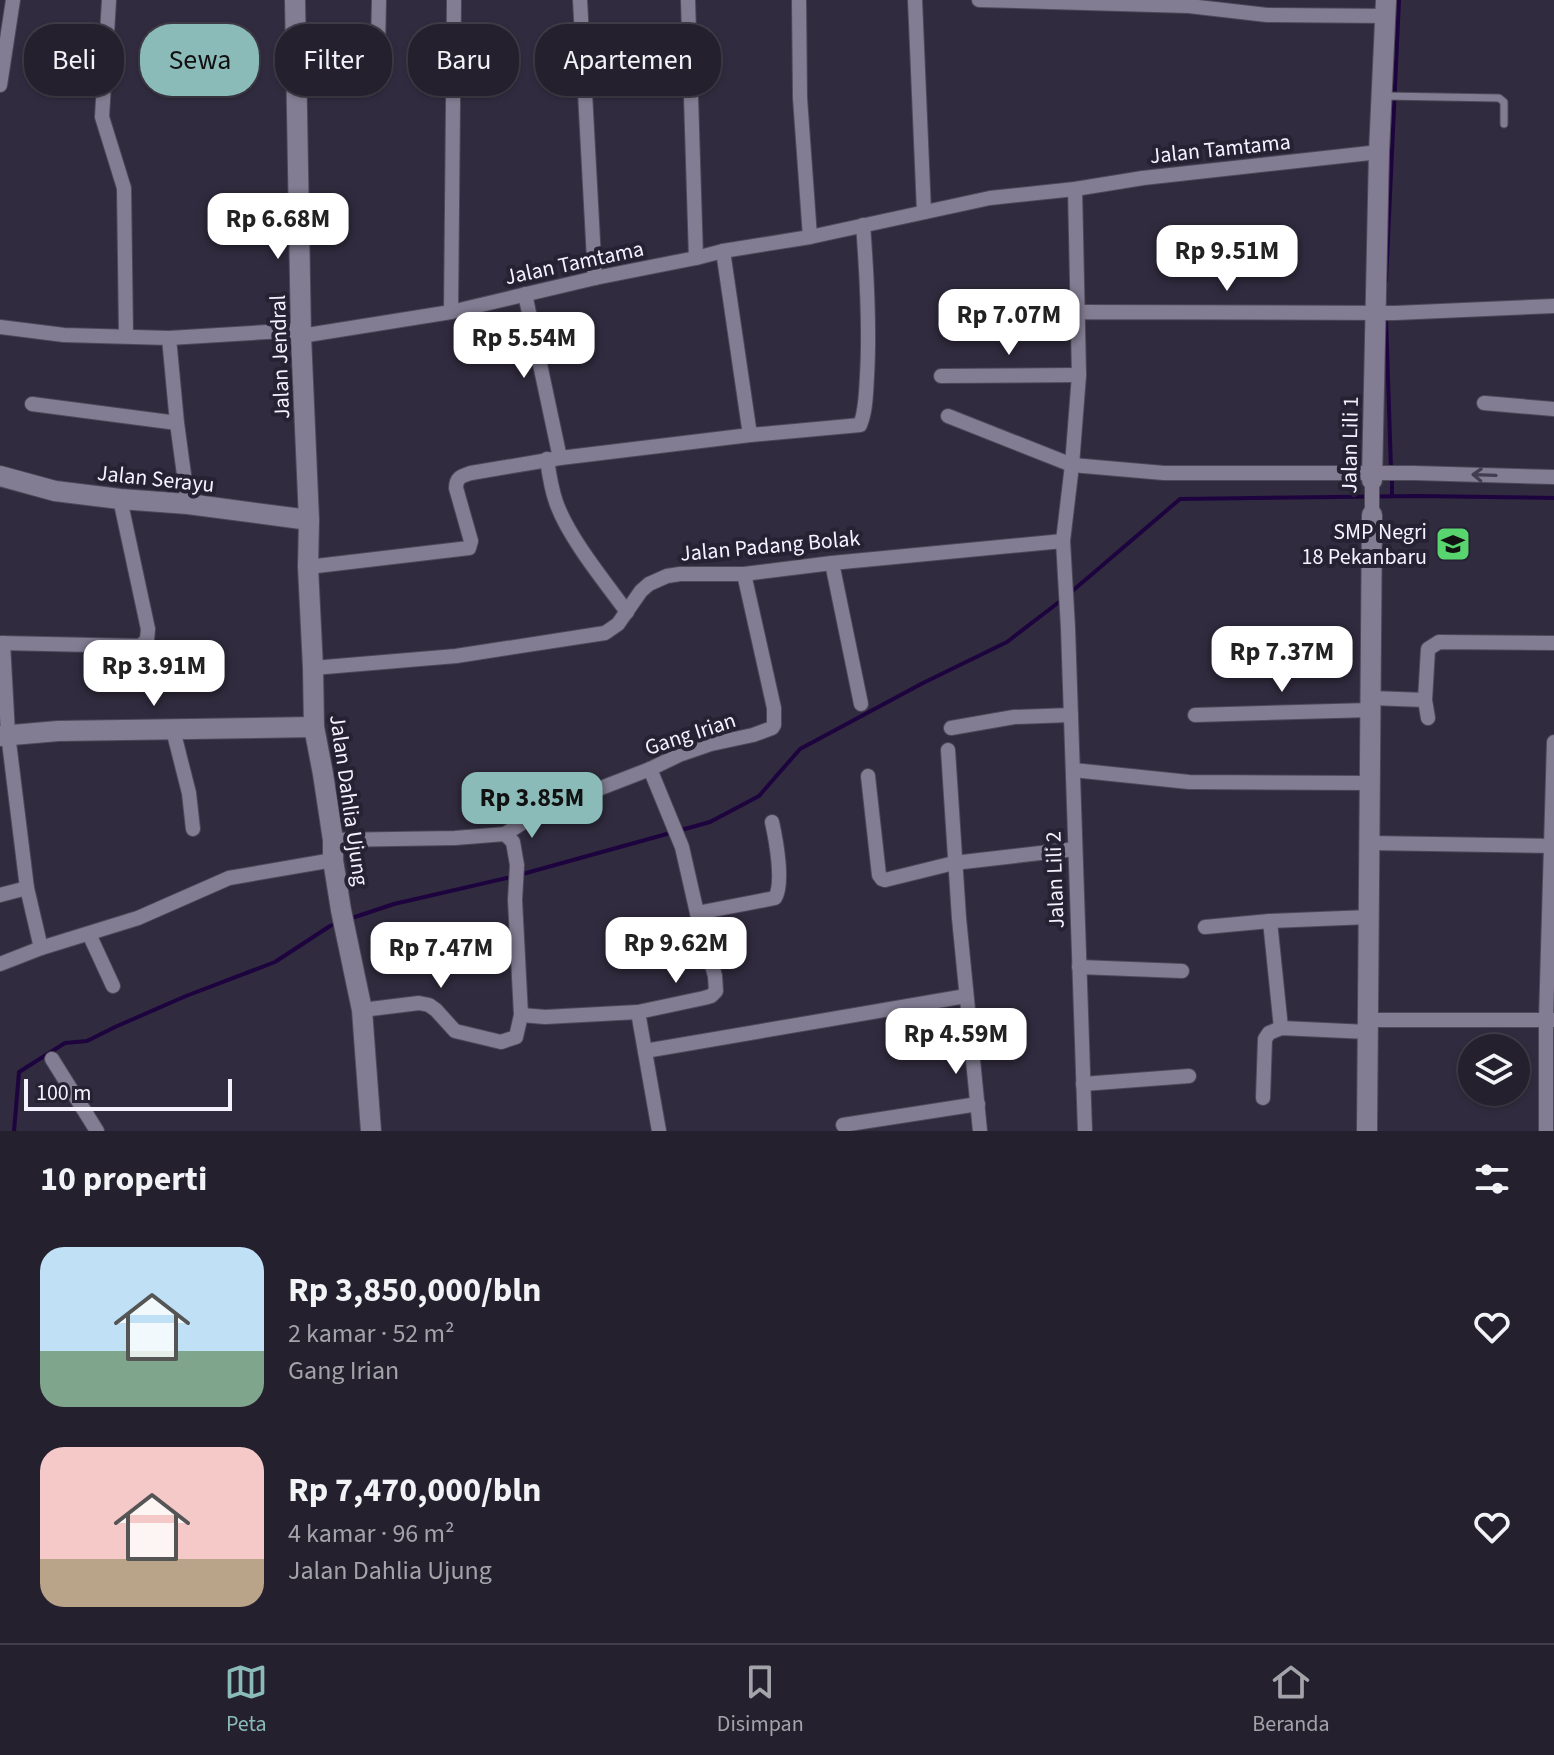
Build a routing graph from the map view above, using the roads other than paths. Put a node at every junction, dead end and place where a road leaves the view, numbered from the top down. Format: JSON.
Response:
{"nodes":[{"id":1,"x":13,"y":0,"type":"edge"},
{"id":2,"x":109,"y":0,"type":"edge"},
{"id":3,"x":295,"y":0,"type":"edge"},
{"id":4,"x":379,"y":0,"type":"edge"},
{"id":5,"x":454,"y":0,"type":"edge"},
{"id":6,"x":580,"y":0,"type":"edge"},
{"id":7,"x":688,"y":0,"type":"edge"},
{"id":8,"x":799,"y":0,"type":"edge"},
{"id":9,"x":915,"y":0,"type":"edge"},
{"id":10,"x":979,"y":0,"type":"edge"},
{"id":11,"x":1190,"y":3,"type":"edge"},
{"id":12,"x":1386,"y":8,"type":"edge"},
{"id":13,"x":378,"y":24,"type":"edge"},
{"id":14,"x":0,"y":85,"type":"edge"},
{"id":15,"x":1392,"y":96,"type":"junction"},
{"id":16,"x":1504,"y":124,"type":"dead end"},
{"id":17,"x":1379,"y":152,"type":"junction"},
{"id":18,"x":1075,"y":189,"type":"junction"},
{"id":19,"x":924,"y":212,"type":"junction"},
{"id":20,"x":863,"y":225,"type":"junction"},
{"id":21,"x":810,"y":237,"type":"junction"},
{"id":22,"x":723,"y":251,"type":"junction"},
{"id":23,"x":696,"y":258,"type":"junction"},
{"id":24,"x":595,"y":278,"type":"junction"},
{"id":25,"x":525,"y":294,"type":"junction"},
{"id":26,"x":1554,"y":306,"type":"edge"},
{"id":27,"x":451,"y":312,"type":"junction"},
{"id":28,"x":1079,"y":312,"type":"junction"},
{"id":29,"x":1385,"y":312,"type":"junction"},
{"id":30,"x":946,"y":324,"type":"dead end"},
{"id":31,"x":0,"y":327,"type":"edge"},
{"id":32,"x":301,"y":333,"type":"junction"},
{"id":33,"x":126,"y":336,"type":"junction"},
{"id":34,"x":169,"y":338,"type":"junction"},
{"id":35,"x":1079,"y":375,"type":"junction"},
{"id":36,"x":941,"y":376,"type":"dead end"},
{"id":37,"x":1484,"y":403,"type":"dead end"},
{"id":38,"x":32,"y":404,"type":"dead end"},
{"id":39,"x":1554,"y":409,"type":"edge"},
{"id":40,"x":948,"y":416,"type":"dead end"},
{"id":41,"x":177,"y":423,"type":"junction"},
{"id":42,"x":750,"y":435,"type":"junction"},
{"id":43,"x":553,"y":459,"type":"junction"},
{"id":44,"x":1072,"y":465,"type":"junction"},
{"id":45,"x":1377,"y":475,"type":"junction"},
{"id":46,"x":0,"y":476,"type":"edge"},
{"id":47,"x":1554,"y":477,"type":"edge"},
{"id":48,"x":120,"y":499,"type":"junction"},
{"id":49,"x":188,"y":504,"type":"junction"},
{"id":50,"x":1372,"y":515,"type":"joint"},
{"id":51,"x":309,"y":520,"type":"junction"},
{"id":52,"x":1063,"y":541,"type":"junction"},
{"id":53,"x":832,"y":563,"type":"junction"},
{"id":54,"x":308,"y":567,"type":"junction"},
{"id":55,"x":744,"y":574,"type":"junction"},
{"id":56,"x":627,"y":612,"type":"junction"},
{"id":57,"x":1,"y":643,"type":"edge"},
{"id":58,"x":1554,"y":643,"type":"edge"},
{"id":59,"x":313,"y":668,"type":"junction"},
{"id":60,"x":1425,"y":700,"type":"junction"},
{"id":61,"x":861,"y":704,"type":"dead end"},
{"id":62,"x":1371,"y":704,"type":"junction"},
{"id":63,"x":1071,"y":715,"type":"junction"},
{"id":64,"x":1195,"y":715,"type":"dead end"},
{"id":65,"x":1428,"y":718,"type":"dead end"},
{"id":66,"x":314,"y":727,"type":"junction"},
{"id":67,"x":951,"y":728,"type":"dead end"},
{"id":68,"x":173,"y":730,"type":"junction"},
{"id":69,"x":4,"y":735,"type":"edge"},
{"id":70,"x":1554,"y":742,"type":"edge"},
{"id":71,"x":948,"y":750,"type":"dead end"},
{"id":72,"x":650,"y":769,"type":"junction"},
{"id":73,"x":1073,"y":770,"type":"junction"},
{"id":74,"x":868,"y":776,"type":"dead end"},
{"id":75,"x":1370,"y":783,"type":"junction"},
{"id":76,"x":772,"y":822,"type":"dead end"},
{"id":77,"x":193,"y":829,"type":"dead end"},
{"id":78,"x":505,"y":834,"type":"junction"},
{"id":79,"x":1369,"y":843,"type":"junction"},
{"id":80,"x":1552,"y":846,"type":"edge"},
{"id":81,"x":1075,"y":849,"type":"junction"},
{"id":82,"x":333,"y":850,"type":"junction"},
{"id":83,"x":954,"y":863,"type":"junction"},
{"id":84,"x":27,"y":888,"type":"junction"},
{"id":85,"x":0,"y":895,"type":"edge"},
{"id":86,"x":697,"y":913,"type":"junction"},
{"id":87,"x":1369,"y":917,"type":"junction"},
{"id":88,"x":1270,"y":921,"type":"junction"},
{"id":89,"x":1205,"y":927,"type":"dead end"},
{"id":90,"x":89,"y":934,"type":"junction"},
{"id":91,"x":41,"y":948,"type":"junction"},
{"id":92,"x":0,"y":964,"type":"edge"},
{"id":93,"x":1079,"y":967,"type":"junction"},
{"id":94,"x":1182,"y":971,"type":"dead end"},
{"id":95,"x":113,"y":986,"type":"dead end"},
{"id":96,"x":966,"y":996,"type":"junction"},
{"id":97,"x":362,"y":1010,"type":"junction"},
{"id":98,"x":638,"y":1012,"type":"junction"},
{"id":99,"x":521,"y":1015,"type":"junction"},
{"id":100,"x":1550,"y":1020,"type":"edge"},
{"id":101,"x":1367,"y":1026,"type":"junction"},
{"id":102,"x":1281,"y":1028,"type":"junction"},
{"id":103,"x":645,"y":1051,"type":"junction"},
{"id":104,"x":52,"y":1059,"type":"dead end"},
{"id":105,"x":1189,"y":1076,"type":"dead end"},
{"id":106,"x":1083,"y":1084,"type":"junction"},
{"id":107,"x":1263,"y":1098,"type":"dead end"},
{"id":108,"x":978,"y":1104,"type":"junction"},
{"id":109,"x":843,"y":1125,"type":"dead end"},
{"id":110,"x":97,"y":1131,"type":"edge"},
{"id":111,"x":371,"y":1131,"type":"edge"},
{"id":112,"x":659,"y":1131,"type":"edge"},
{"id":113,"x":980,"y":1131,"type":"edge"},
{"id":114,"x":1085,"y":1131,"type":"edge"},
{"id":115,"x":1367,"y":1131,"type":"edge"},
{"id":116,"x":1546,"y":1131,"type":"edge"}],
"edges":[{"from":1,"to":14,"type":"street"},
{"from":2,"to":33,"type":"street"},
{"from":3,"to":32,"type":"street","name":"Jalan Jendral"},
{"from":4,"to":13,"type":"street"},
{"from":5,"to":27,"type":"street"},
{"from":6,"to":24,"type":"street"},
{"from":7,"to":23,"type":"street"},
{"from":8,"to":21,"type":"street"},
{"from":9,"to":19,"type":"street"},
{"from":10,"to":11,"type":"street"},
{"from":11,"to":12,"type":"street"},
{"from":12,"to":15,"type":"street","name":"Jalan Lili 1"},
{"from":15,"to":16,"type":"lane"},
{"from":15,"to":17,"type":"street","name":"Jalan Lili 1"},
{"from":17,"to":18,"type":"street","name":"Jalan Tamtama"},
{"from":17,"to":29,"type":"street","name":"Jalan Lili 1"},
{"from":18,"to":19,"type":"street","name":"Jalan Tamtama"},
{"from":18,"to":28,"type":"street"},
{"from":19,"to":20,"type":"street","name":"Jalan Tamtama"},
{"from":20,"to":21,"type":"street","name":"Jalan Tamtama"},
{"from":20,"to":42,"type":"street"},
{"from":21,"to":22,"type":"street","name":"Jalan Tamtama"},
{"from":22,"to":23,"type":"street","name":"Jalan Tamtama"},
{"from":22,"to":42,"type":"street"},
{"from":23,"to":24,"type":"street","name":"Jalan Tamtama"},
{"from":24,"to":25,"type":"street","name":"Jalan Tamtama"},
{"from":25,"to":27,"type":"street","name":"Jalan Tamtama"},
{"from":25,"to":43,"type":"street"},
{"from":26,"to":29,"type":"street"},
{"from":27,"to":32,"type":"street","name":"Jalan Tamtama"},
{"from":28,"to":29,"type":"street"},
{"from":28,"to":30,"type":"street"},
{"from":28,"to":35,"type":"street"},
{"from":29,"to":45,"type":"street","name":"Jalan Lili 1"},
{"from":31,"to":33,"type":"street","name":"Jalan Tamtama"},
{"from":32,"to":34,"type":"street","name":"Jalan Tamtama"},
{"from":32,"to":51,"type":"street","name":"Jalan Jendral"},
{"from":33,"to":34,"type":"street","name":"Jalan Tamtama"},
{"from":34,"to":41,"type":"street"},
{"from":35,"to":36,"type":"street"},
{"from":35,"to":44,"type":"street"},
{"from":37,"to":39,"type":"street"},
{"from":38,"to":41,"type":"street"},
{"from":40,"to":44,"type":"street"},
{"from":41,"to":49,"type":"street"},
{"from":42,"to":43,"type":"street"},
{"from":43,"to":54,"type":"street"},
{"from":43,"to":56,"type":"street"},
{"from":44,"to":45,"type":"street"},
{"from":44,"to":52,"type":"street"},
{"from":47,"to":45,"type":"street","one_way":true},
{"from":45,"to":50,"type":"street","name":"Jalan Lili 1"},
{"from":46,"to":48,"type":"street","name":"Jalan Serayu"},
{"from":48,"to":49,"type":"street","name":"Jalan Serayu"},
{"from":48,"to":57,"type":"street"},
{"from":49,"to":51,"type":"street","name":"Jalan Serayu"},
{"from":50,"to":62,"type":"street","name":"Jalan Lili 1"},
{"from":51,"to":54,"type":"street","name":"Jalan Dahlia Ujung"},
{"from":52,"to":53,"type":"street","name":"Jalan Padang Bolak"},
{"from":52,"to":63,"type":"street","name":"Jalan Lili 2"},
{"from":53,"to":55,"type":"street","name":"Jalan Padang Bolak"},
{"from":53,"to":61,"type":"street"},
{"from":54,"to":59,"type":"street","name":"Jalan Dahlia Ujung"},
{"from":55,"to":56,"type":"street","name":"Jalan Padang Bolak"},
{"from":55,"to":72,"type":"street","name":"Gang Irian"},
{"from":56,"to":59,"type":"street","name":"Jalan Padang Bolak"},
{"from":57,"to":69,"type":"street"},
{"from":58,"to":60,"type":"street"},
{"from":59,"to":66,"type":"street","name":"Jalan Dahlia Ujung"},
{"from":60,"to":62,"type":"street"},
{"from":60,"to":65,"type":"street"},
{"from":62,"to":64,"type":"street"},
{"from":62,"to":75,"type":"street","name":"Jalan Lili 1"},
{"from":63,"to":67,"type":"street"},
{"from":63,"to":73,"type":"street","name":"Jalan Lili 2"},
{"from":66,"to":68,"type":"street"},
{"from":66,"to":82,"type":"street","name":"Jalan Dahlia Ujung"},
{"from":68,"to":69,"type":"street"},
{"from":68,"to":77,"type":"street"},
{"from":69,"to":84,"type":"street"},
{"from":70,"to":80,"type":"street"},
{"from":71,"to":83,"type":"street"},
{"from":72,"to":78,"type":"street","name":"Gang Irian"},
{"from":72,"to":86,"type":"street"},
{"from":73,"to":75,"type":"street"},
{"from":73,"to":81,"type":"street","name":"Jalan Lili 2"},
{"from":74,"to":83,"type":"street"},
{"from":75,"to":79,"type":"street","name":"Jalan Lili 1"},
{"from":76,"to":86,"type":"street"},
{"from":78,"to":82,"type":"street","name":"Gang Irian"},
{"from":78,"to":99,"type":"street"},
{"from":79,"to":80,"type":"street"},
{"from":79,"to":87,"type":"street","name":"Jalan Lili 1"},
{"from":80,"to":100,"type":"street"},
{"from":81,"to":83,"type":"street"},
{"from":81,"to":93,"type":"street","name":"Jalan Lili 2"},
{"from":82,"to":90,"type":"street","name":"Gang Irian"},
{"from":82,"to":97,"type":"street","name":"Jalan Dahlia Ujung"},
{"from":83,"to":96,"type":"street"},
{"from":84,"to":85,"type":"street"},
{"from":84,"to":91,"type":"street"},
{"from":86,"to":98,"type":"street"},
{"from":87,"to":88,"type":"street"},
{"from":87,"to":101,"type":"street","name":"Jalan Lili 1"},
{"from":88,"to":89,"type":"street"},
{"from":88,"to":102,"type":"street"},
{"from":90,"to":91,"type":"street","name":"Gang Irian"},
{"from":90,"to":95,"type":"street"},
{"from":91,"to":92,"type":"street","name":"Gang Irian"},
{"from":93,"to":94,"type":"street"},
{"from":93,"to":106,"type":"street","name":"Jalan Lili 2"},
{"from":96,"to":103,"type":"street"},
{"from":96,"to":108,"type":"street"},
{"from":97,"to":99,"type":"street"},
{"from":97,"to":111,"type":"street","name":"Jalan Dahlia Ujung"},
{"from":98,"to":99,"type":"street"},
{"from":98,"to":103,"type":"street"},
{"from":100,"to":101,"type":"street"},
{"from":100,"to":116,"type":"street"},
{"from":101,"to":102,"type":"street"},
{"from":101,"to":115,"type":"street","name":"Jalan Lili 1"},
{"from":102,"to":107,"type":"street"},
{"from":103,"to":112,"type":"street"},
{"from":104,"to":110,"type":"street"},
{"from":105,"to":106,"type":"street"},
{"from":106,"to":114,"type":"street","name":"Jalan Lili 2"},
{"from":108,"to":109,"type":"street"},
{"from":108,"to":113,"type":"street"}]}
